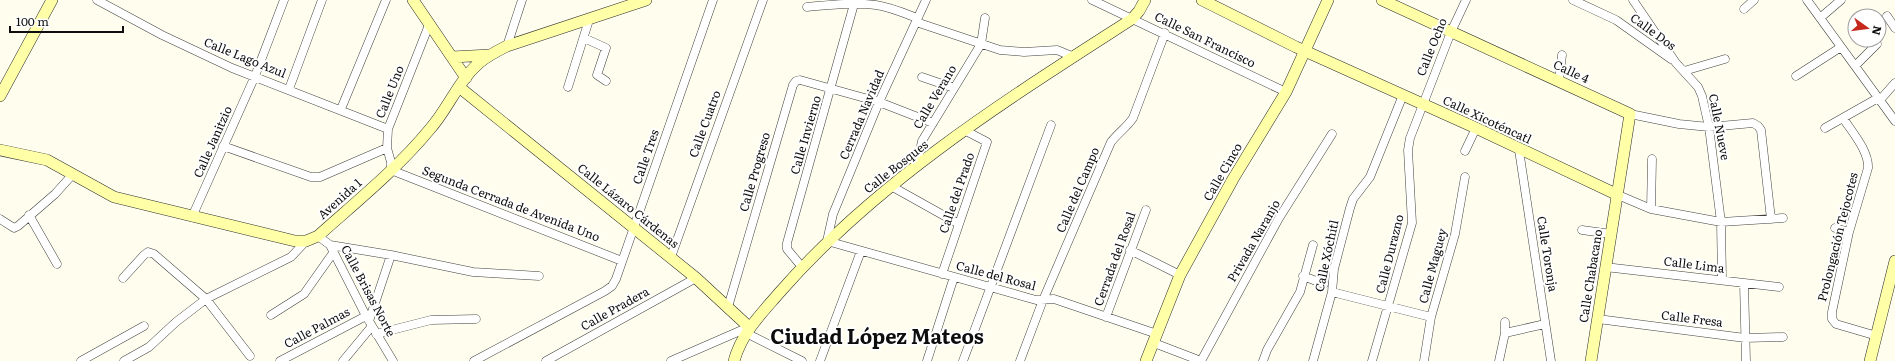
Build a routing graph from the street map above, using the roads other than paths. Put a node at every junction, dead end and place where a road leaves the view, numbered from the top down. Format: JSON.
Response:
{"nodes":[{"id":1,"x":52,"y":0,"type":"edge"},
{"id":2,"x":97,"y":0,"type":"edge"},
{"id":3,"x":284,"y":0,"type":"edge"},
{"id":4,"x":322,"y":0,"type":"edge"},
{"id":5,"x":386,"y":0,"type":"edge"},
{"id":6,"x":522,"y":0,"type":"edge"},
{"id":7,"x":646,"y":0,"type":"edge"},
{"id":8,"x":713,"y":0,"type":"edge"},
{"id":9,"x":763,"y":0,"type":"edge"},
{"id":10,"x":926,"y":0,"type":"edge"},
{"id":11,"x":1092,"y":0,"type":"edge"},
{"id":12,"x":1145,"y":0,"type":"edge"},
{"id":13,"x":1202,"y":0,"type":"edge"},
{"id":14,"x":1328,"y":0,"type":"edge"},
{"id":15,"x":1382,"y":0,"type":"edge"},
{"id":16,"x":1466,"y":0,"type":"edge"},
{"id":17,"x":1573,"y":0,"type":"edge"},
{"id":18,"x":1633,"y":0,"type":"edge"},
{"id":19,"x":1754,"y":0,"type":"edge"},
{"id":20,"x":1807,"y":0,"type":"edge"},
{"id":21,"x":1841,"y":0,"type":"edge"},
{"id":22,"x":415,"y":1,"type":"edge"},
{"id":23,"x":854,"y":4,"type":"junction"},
{"id":24,"x":807,"y":7,"type":"dead end"},
{"id":25,"x":1744,"y":9,"type":"dead end"},
{"id":26,"x":1887,"y":16,"type":"dead end"},
{"id":27,"x":985,"y":18,"type":"dead end"},
{"id":28,"x":1820,"y":18,"type":"junction"},
{"id":29,"x":1132,"y":19,"type":"junction"},
{"id":30,"x":589,"y":20,"type":"junction"},
{"id":31,"x":917,"y":20,"type":"junction"},
{"id":32,"x":429,"y":24,"type":"junction"},
{"id":33,"x":1895,"y":28,"type":"edge"},
{"id":34,"x":1451,"y":32,"type":"junction"},
{"id":35,"x":1165,"y":33,"type":"junction"},
{"id":36,"x":584,"y":38,"type":"junction"},
{"id":37,"x":981,"y":44,"type":"junction"},
{"id":38,"x":507,"y":46,"type":"junction"},
{"id":39,"x":1841,"y":47,"type":"junction"},
{"id":40,"x":1873,"y":48,"type":"edge"},
{"id":41,"x":1304,"y":50,"type":"junction"},
{"id":42,"x":491,"y":55,"type":"junction"},
{"id":43,"x":1562,"y":55,"type":"dead end"},
{"id":44,"x":452,"y":57,"type":"junction"},
{"id":45,"x":1074,"y":57,"type":"junction"},
{"id":46,"x":1725,"y":59,"type":"dead end"},
{"id":47,"x":1676,"y":63,"type":"junction"},
{"id":48,"x":1855,"y":66,"type":"junction"},
{"id":49,"x":1684,"y":71,"type":"junction"},
{"id":50,"x":255,"y":76,"type":"junction"},
{"id":51,"x":1796,"y":76,"type":"dead end"},
{"id":52,"x":922,"y":77,"type":"dead end"},
{"id":53,"x":466,"y":78,"type":"junction"},
{"id":54,"x":1559,"y":80,"type":"junction"},
{"id":55,"x":606,"y":81,"type":"dead end"},
{"id":56,"x":1895,"y":83,"type":"edge"},
{"id":57,"x":459,"y":87,"type":"junction"},
{"id":58,"x":568,"y":88,"type":"dead end"},
{"id":59,"x":832,"y":88,"type":"junction"},
{"id":60,"x":954,"y":88,"type":"junction"},
{"id":61,"x":289,"y":89,"type":"junction"},
{"id":62,"x":1286,"y":92,"type":"junction"},
{"id":63,"x":1403,"y":95,"type":"junction"},
{"id":64,"x":0,"y":96,"type":"edge"},
{"id":65,"x":1879,"y":99,"type":"junction"},
{"id":66,"x":879,"y":102,"type":"junction"},
{"id":67,"x":1422,"y":104,"type":"junction"},
{"id":68,"x":341,"y":109,"type":"junction"},
{"id":69,"x":1630,"y":114,"type":"junction"},
{"id":70,"x":1843,"y":118,"type":"junction"},
{"id":71,"x":1895,"y":121,"type":"edge"},
{"id":72,"x":933,"y":123,"type":"junction"},
{"id":73,"x":1051,"y":125,"type":"dead end"},
{"id":74,"x":1709,"y":127,"type":"junction"},
{"id":75,"x":388,"y":128,"type":"junction"},
{"id":76,"x":1476,"y":128,"type":"junction"},
{"id":77,"x":1825,"y":128,"type":"dead end"},
{"id":78,"x":966,"y":131,"type":"junction"},
{"id":79,"x":1332,"y":134,"type":"dead end"},
{"id":80,"x":223,"y":146,"type":"junction"},
{"id":81,"x":387,"y":148,"type":"junction"},
{"id":82,"x":0,"y":150,"type":"edge"},
{"id":83,"x":1519,"y":150,"type":"junction"},
{"id":84,"x":1465,"y":151,"type":"dead end"},
{"id":85,"x":1652,"y":159,"type":"dead end"},
{"id":86,"x":917,"y":165,"type":"junction"},
{"id":87,"x":391,"y":170,"type":"junction"},
{"id":88,"x":73,"y":174,"type":"junction"},
{"id":89,"x":1465,"y":177,"type":"dead end"},
{"id":90,"x":891,"y":186,"type":"junction"},
{"id":91,"x":1618,"y":195,"type":"junction"},
{"id":92,"x":1146,"y":210,"type":"dead end"},
{"id":93,"x":1651,"y":210,"type":"junction"},
{"id":94,"x":29,"y":216,"type":"junction"},
{"id":95,"x":192,"y":217,"type":"junction"},
{"id":96,"x":1784,"y":218,"type":"dead end"},
{"id":97,"x":0,"y":219,"type":"edge"},
{"id":98,"x":1772,"y":219,"type":"junction"},
{"id":99,"x":1721,"y":222,"type":"junction"},
{"id":100,"x":960,"y":224,"type":"junction"},
{"id":101,"x":634,"y":227,"type":"junction"},
{"id":102,"x":1835,"y":228,"type":"dead end"},
{"id":103,"x":1582,"y":230,"type":"dead end"},
{"id":104,"x":1849,"y":232,"type":"junction"},
{"id":105,"x":1611,"y":234,"type":"junction"},
{"id":106,"x":318,"y":236,"type":"junction"},
{"id":107,"x":306,"y":241,"type":"junction"},
{"id":108,"x":827,"y":241,"type":"junction"},
{"id":109,"x":1313,"y":245,"type":"dead end"},
{"id":110,"x":331,"y":249,"type":"junction"},
{"id":111,"x":1130,"y":250,"type":"junction"},
{"id":112,"x":861,"y":251,"type":"junction"},
{"id":113,"x":391,"y":255,"type":"junction"},
{"id":114,"x":671,"y":257,"type":"junction"},
{"id":115,"x":622,"y":261,"type":"junction"},
{"id":116,"x":1895,"y":261,"type":"edge"},
{"id":117,"x":57,"y":264,"type":"dead end"},
{"id":118,"x":802,"y":266,"type":"junction"},
{"id":119,"x":1605,"y":267,"type":"junction"},
{"id":120,"x":942,"y":274,"type":"junction"},
{"id":121,"x":1180,"y":275,"type":"junction"},
{"id":122,"x":539,"y":276,"type":"dead end"},
{"id":123,"x":1303,"y":276,"type":"junction"},
{"id":124,"x":954,"y":277,"type":"junction"},
{"id":125,"x":123,"y":278,"type":"dead end"},
{"id":126,"x":696,"y":278,"type":"junction"},
{"id":127,"x":1722,"y":280,"type":"junction"},
{"id":128,"x":1744,"y":283,"type":"junction"},
{"id":129,"x":1324,"y":284,"type":"dead end"},
{"id":130,"x":990,"y":286,"type":"junction"},
{"id":131,"x":1779,"y":287,"type":"dead end"},
{"id":132,"x":1332,"y":292,"type":"junction"},
{"id":133,"x":206,"y":299,"type":"junction"},
{"id":134,"x":1044,"y":300,"type":"junction"},
{"id":135,"x":728,"y":306,"type":"junction"},
{"id":136,"x":1389,"y":306,"type":"junction"},
{"id":137,"x":270,"y":315,"type":"dead end"},
{"id":138,"x":1106,"y":317,"type":"junction"},
{"id":139,"x":1431,"y":317,"type":"junction"},
{"id":140,"x":476,"y":319,"type":"dead end"},
{"id":141,"x":1598,"y":319,"type":"junction"},
{"id":142,"x":1505,"y":322,"type":"dead end"},
{"id":143,"x":370,"y":324,"type":"junction"},
{"id":144,"x":1545,"y":324,"type":"junction"},
{"id":145,"x":144,"y":326,"type":"dead end"},
{"id":146,"x":747,"y":330,"type":"junction"},
{"id":147,"x":1505,"y":333,"type":"junction"},
{"id":148,"x":1877,"y":336,"type":"junction"},
{"id":149,"x":1783,"y":337,"type":"dead end"},
{"id":150,"x":1156,"y":338,"type":"junction"},
{"id":151,"x":1745,"y":338,"type":"junction"},
{"id":152,"x":250,"y":356,"type":"dead end"},
{"id":153,"x":785,"y":358,"type":"edge"},
{"id":154,"x":80,"y":361,"type":"edge"},
{"id":155,"x":124,"y":361,"type":"edge"},
{"id":156,"x":280,"y":361,"type":"edge"},
{"id":157,"x":343,"y":361,"type":"edge"},
{"id":158,"x":392,"y":361,"type":"edge"},
{"id":159,"x":474,"y":361,"type":"edge"},
{"id":160,"x":546,"y":361,"type":"edge"},
{"id":161,"x":672,"y":361,"type":"edge"},
{"id":162,"x":734,"y":361,"type":"edge"},
{"id":163,"x":802,"y":361,"type":"edge"},
{"id":164,"x":820,"y":361,"type":"edge"},
{"id":165,"x":927,"y":361,"type":"edge"},
{"id":166,"x":963,"y":361,"type":"edge"},
{"id":167,"x":1020,"y":361,"type":"edge"},
{"id":168,"x":1146,"y":361,"type":"edge"},
{"id":169,"x":1201,"y":361,"type":"edge"},
{"id":170,"x":1263,"y":361,"type":"edge"},
{"id":171,"x":1313,"y":361,"type":"edge"},
{"id":172,"x":1372,"y":361,"type":"edge"},
{"id":173,"x":1424,"y":361,"type":"edge"},
{"id":174,"x":1499,"y":361,"type":"edge"},
{"id":175,"x":1551,"y":361,"type":"edge"},
{"id":176,"x":1591,"y":361,"type":"edge"},
{"id":177,"x":1746,"y":361,"type":"edge"},
{"id":178,"x":1870,"y":361,"type":"edge"}],
"edges":[{"from":1,"to":64,"type":"street"},
{"from":2,"to":50,"type":"street","name":"Calle Lago Azul"},
{"from":3,"to":50,"type":"street","name":"Calle Janitzio"},
{"from":4,"to":61,"type":"street"},
{"from":5,"to":68,"type":"street"},
{"from":6,"to":38,"type":"street"},
{"from":7,"to":30,"type":"street","name":"Avenida 1"},
{"from":8,"to":101,"type":"street","name":"Calle Tres"},
{"from":9,"to":114,"type":"street","name":"Calle Cuatro"},
{"from":10,"to":31,"type":"street","name":"Cerrada Navidad"},
{"from":11,"to":29,"type":"street","name":"Calle San Francisco"},
{"from":12,"to":29,"type":"street","name":"Calle Bosques"},
{"from":13,"to":41,"type":"street","name":"Calle Xicoténcatl"},
{"from":14,"to":41,"type":"street","name":"Calle Cinco"},
{"from":15,"to":34,"type":"street","name":"Calle 4"},
{"from":16,"to":34,"type":"street","name":"Calle Ocho"},
{"from":17,"to":47,"type":"street","name":"Calle Dos"},
{"from":18,"to":47,"type":"street","name":"Calle Nueve"},
{"from":19,"to":25,"type":"street"},
{"from":20,"to":28,"type":"street"},
{"from":21,"to":28,"type":"street"},
{"from":22,"to":32,"type":"street"},
{"from":23,"to":24,"type":"street"},
{"from":23,"to":31,"type":"street"},
{"from":23,"to":59,"type":"street","name":"Calle Invierno"},
{"from":26,"to":33,"type":"street"},
{"from":27,"to":37,"type":"street"},
{"from":28,"to":39,"type":"street"},
{"from":29,"to":35,"type":"street","name":"Calle San Francisco"},
{"from":29,"to":45,"type":"street","name":"Calle Bosques"},
{"from":30,"to":36,"type":"street"},
{"from":30,"to":38,"type":"street","name":"Avenida 1"},
{"from":31,"to":37,"type":"street"},
{"from":31,"to":66,"type":"street","name":"Cerrada Navidad"},
{"from":32,"to":44,"type":"street"},
{"from":32,"to":75,"type":"street","name":"Calle Uno"},
{"from":34,"to":54,"type":"street","name":"Calle 4"},
{"from":34,"to":67,"type":"street","name":"Calle Ocho"},
{"from":35,"to":62,"type":"street","name":"Calle San Francisco"},
{"from":35,"to":134,"type":"street","name":"Calle del Campo"},
{"from":36,"to":55,"type":"street"},
{"from":36,"to":58,"type":"street"},
{"from":37,"to":45,"type":"street"},
{"from":37,"to":60,"type":"street","name":"Calle Verano"},
{"from":38,"to":42,"type":"street","name":"Avenida 1"},
{"from":39,"to":48,"type":"street"},
{"from":39,"to":51,"type":"street"},
{"from":40,"to":48,"type":"street"},
{"from":41,"to":62,"type":"street","name":"Calle Cinco"},
{"from":41,"to":63,"type":"street","name":"Calle Xicoténcatl"},
{"from":42,"to":44,"type":"street"},
{"from":42,"to":53,"type":"street","name":"Avenida 1"},
{"from":43,"to":54,"type":"street"},
{"from":44,"to":53,"type":"street"},
{"from":45,"to":78,"type":"street","name":"Calle Bosques"},
{"from":46,"to":49,"type":"street"},
{"from":47,"to":49,"type":"street","name":"Calle Nueve"},
{"from":48,"to":65,"type":"street"},
{"from":49,"to":74,"type":"street","name":"Calle Nueve"},
{"from":50,"to":61,"type":"street","name":"Calle Lago Azul"},
{"from":50,"to":80,"type":"street","name":"Calle Janitzio"},
{"from":52,"to":60,"type":"street"},
{"from":53,"to":57,"type":"street","name":"Avenida 1"},
{"from":54,"to":69,"type":"street","name":"Calle 4"},
{"from":56,"to":65,"type":"street"},
{"from":57,"to":87,"type":"street","name":"Avenida 1"},
{"from":57,"to":101,"type":"street","name":"Calle Lázaro Cárdenas"},
{"from":59,"to":66,"type":"street","name":"Calle Progreso"},
{"from":59,"to":118,"type":"street","name":"Calle Invierno"},
{"from":59,"to":135,"type":"street","name":"Calle Progreso"},
{"from":60,"to":72,"type":"street","name":"Calle Verano"},
{"from":61,"to":68,"type":"street","name":"Calle Lago Azul"},
{"from":62,"to":121,"type":"street","name":"Calle Cinco"},
{"from":63,"to":67,"type":"street","name":"Calle Xicoténcatl"},
{"from":63,"to":132,"type":"street","name":"Calle Xóchitl"},
{"from":65,"to":70,"type":"street"},
{"from":65,"to":71,"type":"street"},
{"from":66,"to":72,"type":"street","name":"Calle Progreso"},
{"from":66,"to":108,"type":"street","name":"Cerrada Navidad"},
{"from":67,"to":76,"type":"street","name":"Calle Xicoténcatl"},
{"from":67,"to":136,"type":"street","name":"Calle Durazno"},
{"from":68,"to":75,"type":"street","name":"Calle Lago Azul"},
{"from":69,"to":74,"type":"street","name":"Calle 4"},
{"from":69,"to":91,"type":"street","name":"Calle Chabacano"},
{"from":70,"to":77,"type":"street"},
{"from":70,"to":104,"type":"street","name":"Prolongación Tejocotes"},
{"from":72,"to":86,"type":"street","name":"Calle Verano"},
{"from":73,"to":130,"type":"street"},
{"from":74,"to":98,"type":"street","name":"Calle 4"},
{"from":74,"to":99,"type":"street","name":"Calle Nueve"},
{"from":75,"to":81,"type":"street","name":"Calle Uno"},
{"from":76,"to":83,"type":"street","name":"Calle Xicoténcatl"},
{"from":76,"to":84,"type":"street"},
{"from":78,"to":86,"type":"street","name":"Calle Bosques"},
{"from":78,"to":100,"type":"street","name":"Calle del Prado"},
{"from":79,"to":169,"type":"street","name":"Privada Naranjo"},
{"from":80,"to":81,"type":"street"},
{"from":80,"to":95,"type":"street","name":"Calle Janitzio"},
{"from":81,"to":87,"type":"street","name":"Calle Uno"},
{"from":82,"to":88,"type":"street","name":"Avenida 1"},
{"from":83,"to":91,"type":"street","name":"Calle Xicoténcatl"},
{"from":83,"to":144,"type":"street","name":"Calle Toronja"},
{"from":85,"to":93,"type":"street"},
{"from":86,"to":90,"type":"street","name":"Calle Bosques"},
{"from":87,"to":106,"type":"street","name":"Avenida 1"},
{"from":87,"to":115,"type":"street","name":"Segunda Cerrada de Avenida Uno"},
{"from":88,"to":94,"type":"street"},
{"from":88,"to":95,"type":"street","name":"Avenida 1"},
{"from":89,"to":139,"type":"street","name":"Calle Maguey"},
{"from":90,"to":100,"type":"street"},
{"from":90,"to":108,"type":"street","name":"Calle Bosques"},
{"from":91,"to":93,"type":"street","name":"Calle Xicoténcatl"},
{"from":91,"to":105,"type":"street","name":"Calle Chabacano"},
{"from":92,"to":111,"type":"street","name":"Cerrada del Rosal"},
{"from":93,"to":99,"type":"street","name":"Calle Xicoténcatl"},
{"from":94,"to":97,"type":"street"},
{"from":94,"to":117,"type":"street"},
{"from":95,"to":107,"type":"street","name":"Avenida 1"},
{"from":96,"to":98,"type":"street","name":"Calle Xicoténcatl"},
{"from":98,"to":99,"type":"street","name":"Calle Xicoténcatl"},
{"from":99,"to":127,"type":"street","name":"Calle Nueve"},
{"from":100,"to":120,"type":"street","name":"Calle del Prado"},
{"from":101,"to":114,"type":"street","name":"Calle Lázaro Cárdenas"},
{"from":101,"to":115,"type":"street","name":"Calle Tres"},
{"from":102,"to":104,"type":"street"},
{"from":103,"to":105,"type":"street"},
{"from":104,"to":148,"type":"street","name":"Prolongación Tejocotes"},
{"from":105,"to":119,"type":"street","name":"Calle Chabacano"},
{"from":106,"to":107,"type":"street","name":"Avenida 1"},
{"from":106,"to":110,"type":"street","name":"Calle Brisas Norte"},
{"from":107,"to":133,"type":"street"},
{"from":108,"to":112,"type":"street","name":"Calle del Rosal"},
{"from":108,"to":118,"type":"street","name":"Calle Bosques"},
{"from":109,"to":123,"type":"street"},
{"from":110,"to":113,"type":"street"},
{"from":110,"to":137,"type":"street"},
{"from":110,"to":143,"type":"street","name":"Calle Brisas Norte"},
{"from":111,"to":121,"type":"street"},
{"from":111,"to":138,"type":"street","name":"Cerrada del Rosal"},
{"from":112,"to":120,"type":"street","name":"Calle del Rosal"},
{"from":112,"to":164,"type":"street"},
{"from":113,"to":122,"type":"street"},
{"from":113,"to":143,"type":"street"},
{"from":114,"to":126,"type":"street","name":"Calle Lázaro Cárdenas"},
{"from":115,"to":159,"type":"street","name":"Calle Tres"},
{"from":116,"to":148,"type":"street"},
{"from":118,"to":146,"type":"street","name":"Calle Bosques"},
{"from":119,"to":127,"type":"street","name":"Calle Lima"},
{"from":119,"to":141,"type":"street","name":"Calle Chabacano"},
{"from":120,"to":124,"type":"street","name":"Calle del Rosal"},
{"from":121,"to":150,"type":"street","name":"Calle Cinco"},
{"from":123,"to":129,"type":"street"},
{"from":123,"to":170,"type":"street"},
{"from":124,"to":130,"type":"street","name":"Calle del Rosal"},
{"from":124,"to":165,"type":"street"},
{"from":125,"to":133,"type":"street"},
{"from":126,"to":135,"type":"street","name":"Calle Lázaro Cárdenas"},
{"from":126,"to":160,"type":"street","name":"Calle Pradera"},
{"from":127,"to":128,"type":"street","name":"Calle Lima"},
{"from":128,"to":131,"type":"street","name":"Calle Lima"},
{"from":128,"to":151,"type":"street"},
{"from":130,"to":134,"type":"street","name":"Calle del Rosal"},
{"from":130,"to":166,"type":"street"},
{"from":132,"to":136,"type":"street"},
{"from":132,"to":171,"type":"street","name":"Calle Xóchitl"},
{"from":133,"to":152,"type":"street"},
{"from":133,"to":155,"type":"street"},
{"from":134,"to":138,"type":"street","name":"Calle del Rosal"},
{"from":134,"to":167,"type":"street","name":"Calle del Campo"},
{"from":135,"to":146,"type":"street","name":"Calle Lázaro Cárdenas"},
{"from":136,"to":139,"type":"street"},
{"from":136,"to":172,"type":"street","name":"Calle Durazno"},
{"from":138,"to":150,"type":"street","name":"Calle del Rosal"},
{"from":139,"to":173,"type":"street","name":"Calle Maguey"},
{"from":140,"to":143,"type":"street","name":"Calle Palmas"},
{"from":141,"to":151,"type":"street","name":"Calle Fresa"},
{"from":141,"to":176,"type":"street","name":"Calle Chabacano"},
{"from":142,"to":147,"type":"street"},
{"from":143,"to":156,"type":"street","name":"Calle Palmas"},
{"from":143,"to":157,"type":"street"},
{"from":143,"to":158,"type":"street","name":"Calle Brisas Norte"},
{"from":144,"to":147,"type":"street"},
{"from":144,"to":175,"type":"street","name":"Calle Toronja"},
{"from":145,"to":154,"type":"street"},
{"from":146,"to":153,"type":"street"},
{"from":146,"to":161,"type":"street","name":"Calle Bosques"},
{"from":146,"to":162,"type":"street"},
{"from":147,"to":174,"type":"street"},
{"from":148,"to":178,"type":"street"},
{"from":149,"to":151,"type":"street","name":"Calle Fresa"},
{"from":150,"to":168,"type":"street","name":"Calle Cinco"},
{"from":150,"to":169,"type":"street","name":"Calle del Rosal"},
{"from":151,"to":177,"type":"street"},
{"from":153,"to":163,"type":"street"}]}
